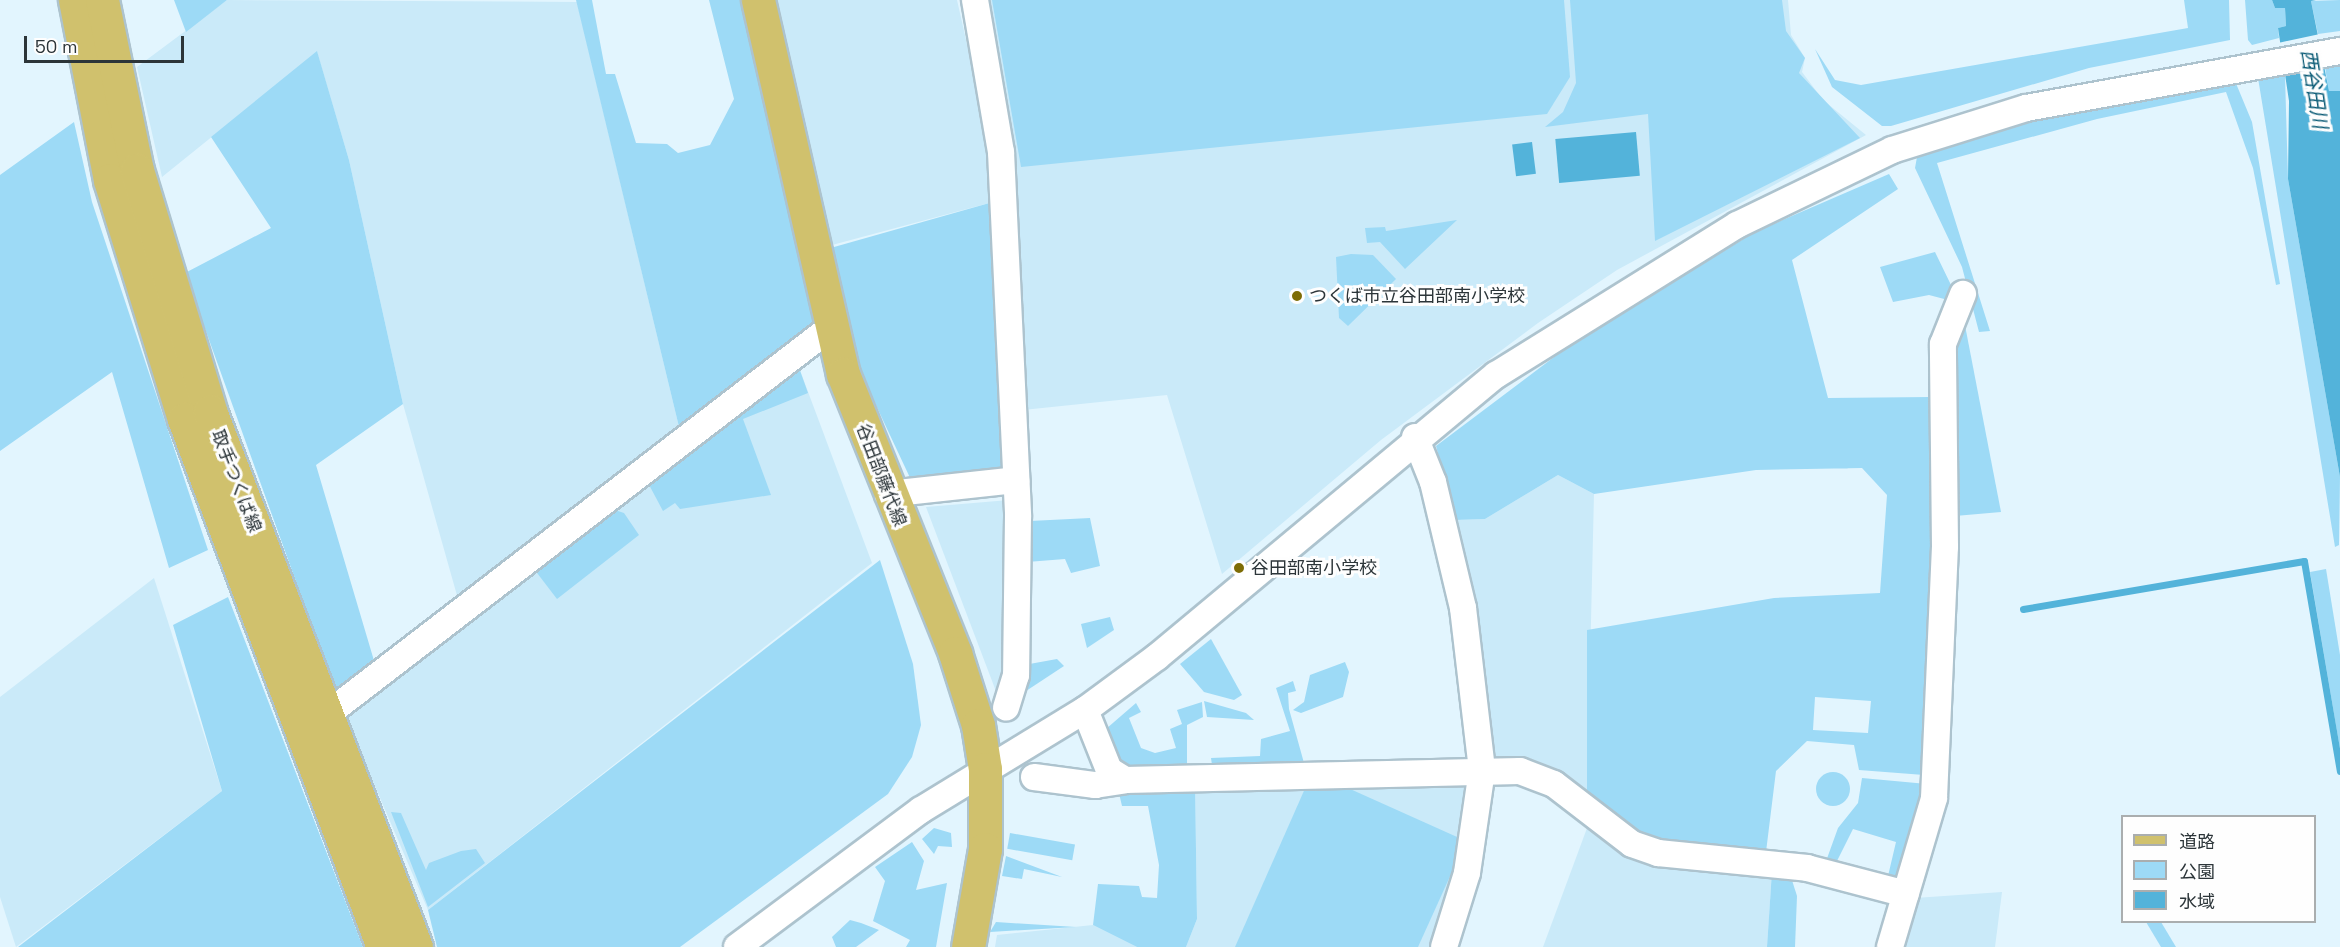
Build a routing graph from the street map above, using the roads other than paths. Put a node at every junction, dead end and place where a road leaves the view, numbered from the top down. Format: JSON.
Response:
{"nodes":[{"id":1,"x":75,"y":0,"type":"edge"},
{"id":2,"x":102,"y":0,"type":"edge"},
{"id":3,"x":758,"y":0,"type":"edge"},
{"id":4,"x":975,"y":0,"type":"edge"},
{"id":5,"x":2340,"y":51,"type":"edge"},
{"id":6,"x":1963,"y":294,"type":"dead end"},
{"id":7,"x":834,"y":325,"type":"junction"},
{"id":8,"x":1415,"y":437,"type":"junction"},
{"id":9,"x":1016,"y":480,"type":"junction"},
{"id":10,"x":888,"y":494,"type":"junction"},
{"id":11,"x":1005,"y":708,"type":"dead end"},
{"id":12,"x":1085,"y":710,"type":"junction"},
{"id":13,"x":325,"y":716,"type":"junction"},
{"id":14,"x":985,"y":769,"type":"junction"},
{"id":15,"x":1482,"y":770,"type":"junction"},
{"id":16,"x":1034,"y":777,"type":"dead end"},
{"id":17,"x":1125,"y":780,"type":"junction"},
{"id":18,"x":1906,"y":894,"type":"junction"},
{"id":19,"x":383,"y":947,"type":"edge"},
{"id":20,"x":416,"y":947,"type":"edge"},
{"id":21,"x":737,"y":947,"type":"edge"},
{"id":22,"x":968,"y":947,"type":"edge"},
{"id":23,"x":1444,"y":947,"type":"edge"},
{"id":24,"x":1890,"y":947,"type":"edge"}],
"edges":[{"from":1,"to":19,"type":"main road","name":"取手つくば線"},
{"from":2,"to":13,"type":"main road","name":"取手つくば線"},
{"from":3,"to":7,"type":"main road","name":"谷田部藤代線"},
{"from":4,"to":9,"type":"street"},
{"from":5,"to":8,"type":"street"},
{"from":6,"to":18,"type":"street"},
{"from":7,"to":10,"type":"main road","name":"谷田部藤代線"},
{"from":7,"to":13,"type":"street"},
{"from":8,"to":12,"type":"street"},
{"from":8,"to":15,"type":"street"},
{"from":9,"to":10,"type":"street"},
{"from":9,"to":11,"type":"street"},
{"from":10,"to":14,"type":"main road","name":"谷田部藤代線"},
{"from":12,"to":14,"type":"street"},
{"from":12,"to":17,"type":"street"},
{"from":13,"to":20,"type":"main road","name":"取手つくば線"},
{"from":14,"to":21,"type":"street"},
{"from":14,"to":22,"type":"main road","name":"谷田部藤代線"},
{"from":15,"to":17,"type":"street"},
{"from":15,"to":18,"type":"street"},
{"from":15,"to":23,"type":"street"},
{"from":16,"to":17,"type":"street"},
{"from":18,"to":24,"type":"street"}]}
